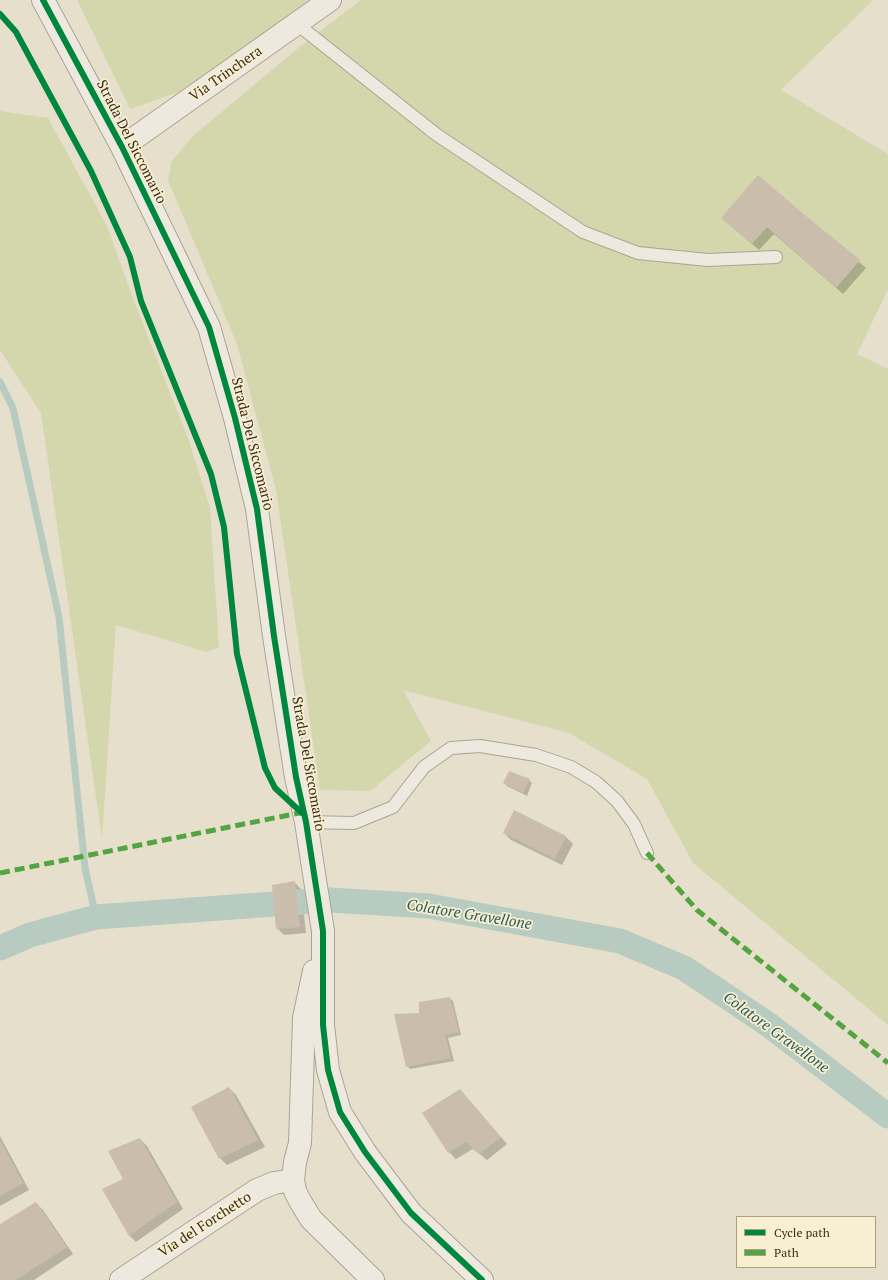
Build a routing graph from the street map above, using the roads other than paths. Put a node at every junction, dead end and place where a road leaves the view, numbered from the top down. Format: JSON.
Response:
{"nodes":[{"id":1,"x":43,"y":0,"type":"edge"},
{"id":2,"x":330,"y":0,"type":"edge"},
{"id":3,"x":297,"y":24,"type":"junction"},
{"id":4,"x":122,"y":147,"type":"junction"},
{"id":5,"x":776,"y":256,"type":"dead end"},
{"id":6,"x":306,"y":822,"type":"junction"},
{"id":7,"x":647,"y":853,"type":"dead end"},
{"id":8,"x":323,"y":931,"type":"junction"},
{"id":9,"x":293,"y":1180,"type":"junction"},
{"id":10,"x":122,"y":1280,"type":"edge"},
{"id":11,"x":373,"y":1280,"type":"edge"},
{"id":12,"x":482,"y":1280,"type":"edge"}],
"edges":[{"from":1,"to":4,"type":"street","name":"Strada Del Siccomario"},
{"from":2,"to":3,"type":"street","name":"Via Trinchera"},
{"from":3,"to":4,"type":"street","name":"Via Trinchera"},
{"from":3,"to":5,"type":"lane"},
{"from":4,"to":6,"type":"street","name":"Strada Del Siccomario"},
{"from":6,"to":7,"type":"lane"},
{"from":6,"to":8,"type":"street","name":"Strada Del Siccomario"},
{"from":8,"to":9,"type":"street"},
{"from":8,"to":12,"type":"street"},
{"from":9,"to":10,"type":"street","name":"Via del Forchetto"},
{"from":9,"to":11,"type":"street"}]}
